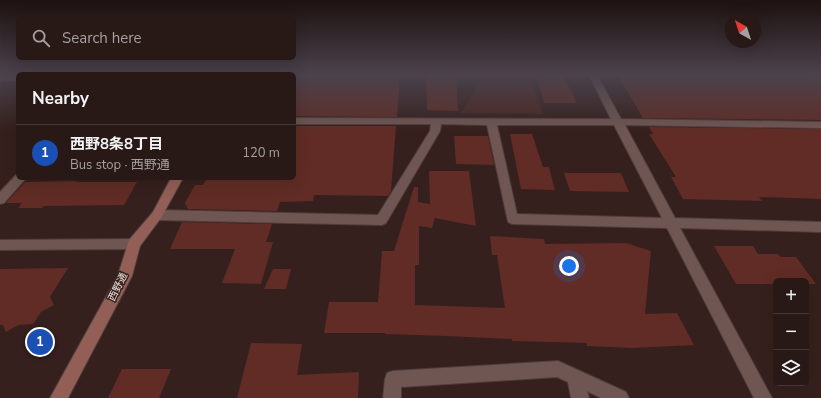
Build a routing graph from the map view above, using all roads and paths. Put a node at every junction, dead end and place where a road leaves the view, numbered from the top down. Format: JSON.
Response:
{"nodes":[{"id":1,"x":603,"y":94,"type":"edge"},
{"id":2,"x":296,"y":121,"type":"edge"},
{"id":3,"x":437,"y":122,"type":"junction"},
{"id":4,"x":491,"y":122,"type":"junction"},
{"id":5,"x":618,"y":122,"type":"junction"},
{"id":6,"x":821,"y":125,"type":"edge"},
{"id":7,"x":18,"y":180,"type":"edge"},
{"id":8,"x":176,"y":180,"type":"edge"},
{"id":9,"x":0,"y":200,"type":"edge"},
{"id":10,"x":157,"y":215,"type":"junction"},
{"id":11,"x":670,"y":222,"type":"junction"},
{"id":12,"x":821,"y":227,"type":"edge"},
{"id":13,"x":134,"y":244,"type":"junction"},
{"id":14,"x":0,"y":245,"type":"edge"},
{"id":15,"x":575,"y":377,"type":"junction"},
{"id":16,"x":59,"y":398,"type":"edge"},
{"id":17,"x":392,"y":398,"type":"edge"},
{"id":18,"x":580,"y":398,"type":"edge"},
{"id":19,"x":620,"y":398,"type":"edge"},
{"id":20,"x":762,"y":398,"type":"edge"}],
"edges":[{"from":1,"to":5,"type":"street"},
{"from":2,"to":3,"type":"street"},
{"from":3,"to":4,"type":"street"},
{"from":3,"to":10,"type":"street"},
{"from":4,"to":5,"type":"street"},
{"from":4,"to":11,"type":"street"},
{"from":5,"to":6,"type":"street"},
{"from":5,"to":11,"type":"street"},
{"from":7,"to":9,"type":"street"},
{"from":8,"to":10,"type":"street","name":"西野通"},
{"from":10,"to":13,"type":"street","name":"西野通"},
{"from":11,"to":12,"type":"street"},
{"from":11,"to":20,"type":"street"},
{"from":13,"to":14,"type":"street"},
{"from":13,"to":16,"type":"street","name":"西野通"},
{"from":15,"to":17,"type":"street"},
{"from":15,"to":18,"type":"street"},
{"from":15,"to":19,"type":"street"}]}
